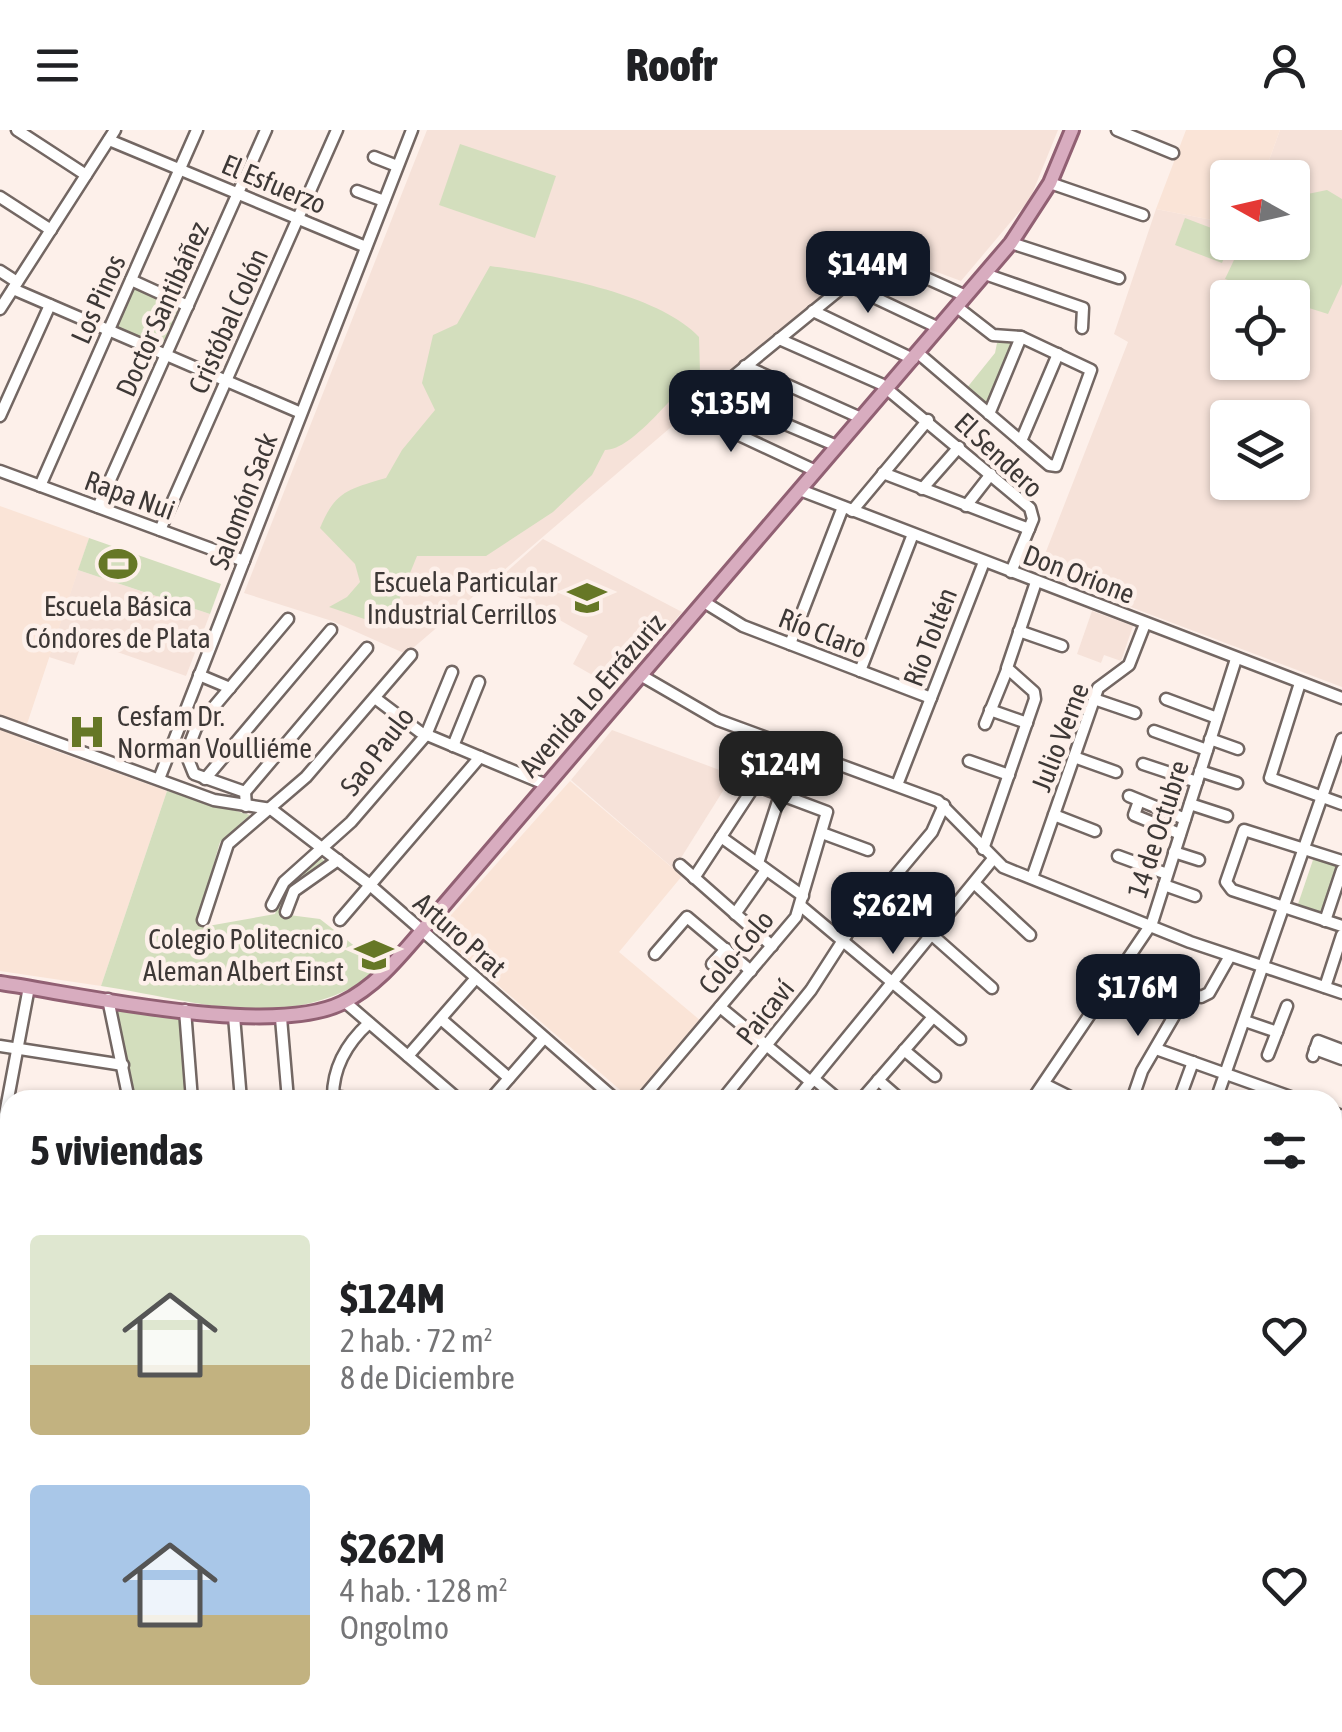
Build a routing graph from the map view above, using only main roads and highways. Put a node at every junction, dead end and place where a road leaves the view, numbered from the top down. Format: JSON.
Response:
{"nodes":[{"id":1,"x":1072,"y":130,"type":"edge"},
{"id":2,"x":0,"y":983,"type":"edge"}],
"edges":[{"from":1,"to":2,"type":"main road","name":"Avenida Lo Errázuriz"}]}
